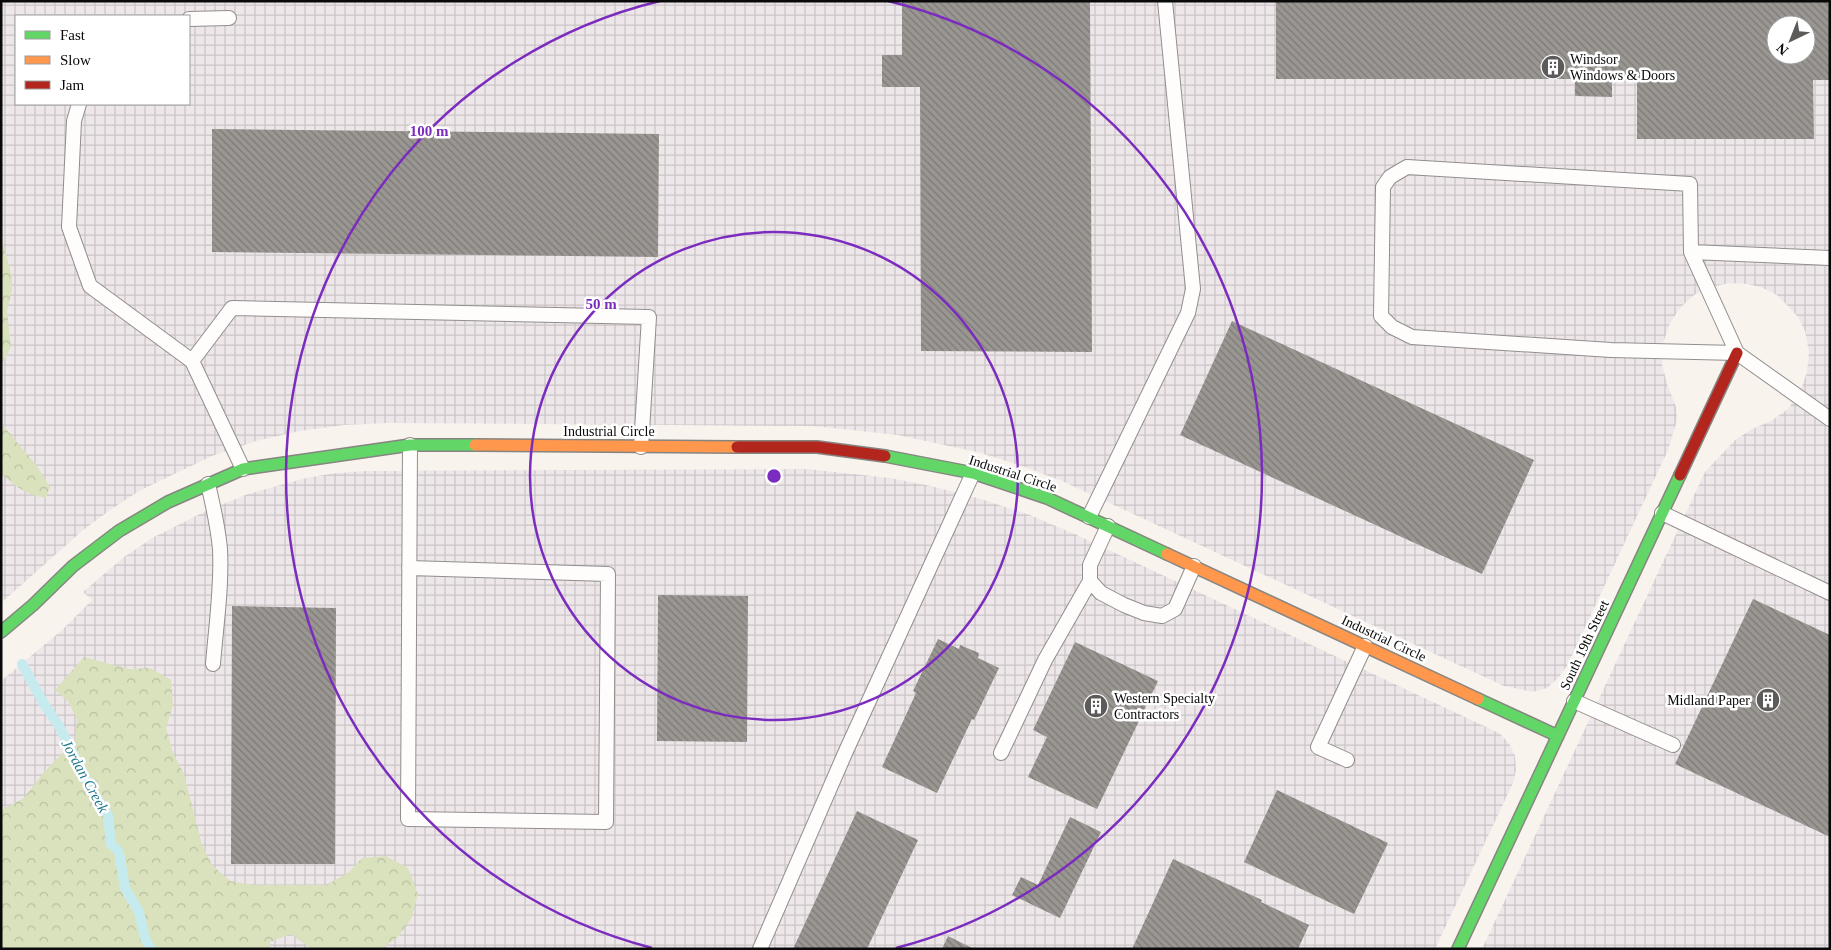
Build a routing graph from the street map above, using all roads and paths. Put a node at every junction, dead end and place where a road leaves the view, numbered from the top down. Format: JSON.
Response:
{"nodes":[{"id":1,"x":1165,"y":1,"type":"edge"},
{"id":2,"x":229,"y":18,"type":"dead end"},
{"id":3,"x":190,"y":20,"type":"edge"},
{"id":4,"x":79,"y":105,"type":"edge"},
{"id":5,"x":1691,"y":252,"type":"junction"},
{"id":6,"x":1830,"y":258,"type":"edge"},
{"id":7,"x":1737,"y":354,"type":"junction"},
{"id":8,"x":192,"y":361,"type":"junction"},
{"id":9,"x":1830,"y":419,"type":"edge"},
{"id":10,"x":410,"y":445,"type":"junction"},
{"id":11,"x":642,"y":446,"type":"junction"},
{"id":12,"x":243,"y":470,"type":"junction"},
{"id":13,"x":973,"y":474,"type":"junction"},
{"id":14,"x":208,"y":484,"type":"junction"},
{"id":15,"x":1662,"y":513,"type":"junction"},
{"id":16,"x":1089,"y":517,"type":"junction"},
{"id":17,"x":1108,"y":526,"type":"junction"},
{"id":18,"x":1194,"y":566,"type":"junction"},
{"id":19,"x":409,"y":568,"type":"junction"},
{"id":20,"x":1090,"y":581,"type":"junction"},
{"id":21,"x":1830,"y":593,"type":"edge"},
{"id":22,"x":1,"y":632,"type":"edge"},
{"id":23,"x":1365,"y":646,"type":"junction"},
{"id":24,"x":213,"y":664,"type":"dead end"},
{"id":25,"x":1574,"y":701,"type":"junction"},
{"id":26,"x":1558,"y":736,"type":"junction"},
{"id":27,"x":1673,"y":745,"type":"dead end"},
{"id":28,"x":1001,"y":754,"type":"dead end"},
{"id":29,"x":1347,"y":760,"type":"dead end"},
{"id":30,"x":760,"y":949,"type":"edge"},
{"id":31,"x":1458,"y":949,"type":"edge"}],
"edges":[{"from":1,"to":16,"type":"lane"},
{"from":2,"to":3,"type":"lane"},
{"from":4,"to":8,"type":"lane"},
{"from":5,"to":6,"type":"lane"},
{"from":5,"to":7,"type":"lane"},
{"from":5,"to":7,"type":"lane"},
{"from":7,"to":9,"type":"lane"},
{"from":7,"to":15,"type":"street","name":"South 19th Street"},
{"from":8,"to":11,"type":"lane"},
{"from":8,"to":12,"type":"lane"},
{"from":10,"to":11,"type":"street","name":"Industrial Circle"},
{"from":10,"to":12,"type":"street","name":"Industrial Circle"},
{"from":10,"to":19,"type":"lane"},
{"from":11,"to":13,"type":"street","name":"Industrial Circle"},
{"from":12,"to":14,"type":"street","name":"Industrial Circle"},
{"from":13,"to":16,"type":"street","name":"Industrial Circle"},
{"from":13,"to":30,"type":"lane"},
{"from":14,"to":22,"type":"street","name":"Industrial Circle"},
{"from":14,"to":24,"type":"lane"},
{"from":15,"to":21,"type":"lane"},
{"from":15,"to":25,"type":"street","name":"South 19th Street"},
{"from":16,"to":17,"type":"street","name":"Industrial Circle"},
{"from":17,"to":18,"type":"street","name":"Industrial Circle"},
{"from":17,"to":20,"type":"lane"},
{"from":18,"to":20,"type":"lane"},
{"from":18,"to":23,"type":"street","name":"Industrial Circle"},
{"from":19,"to":19,"type":"lane"},
{"from":20,"to":28,"type":"lane"},
{"from":23,"to":26,"type":"street","name":"Industrial Circle"},
{"from":23,"to":29,"type":"lane"},
{"from":25,"to":26,"type":"street","name":"South 19th Street"},
{"from":25,"to":27,"type":"lane"},
{"from":26,"to":31,"type":"street","name":"South 19th Street"}]}
